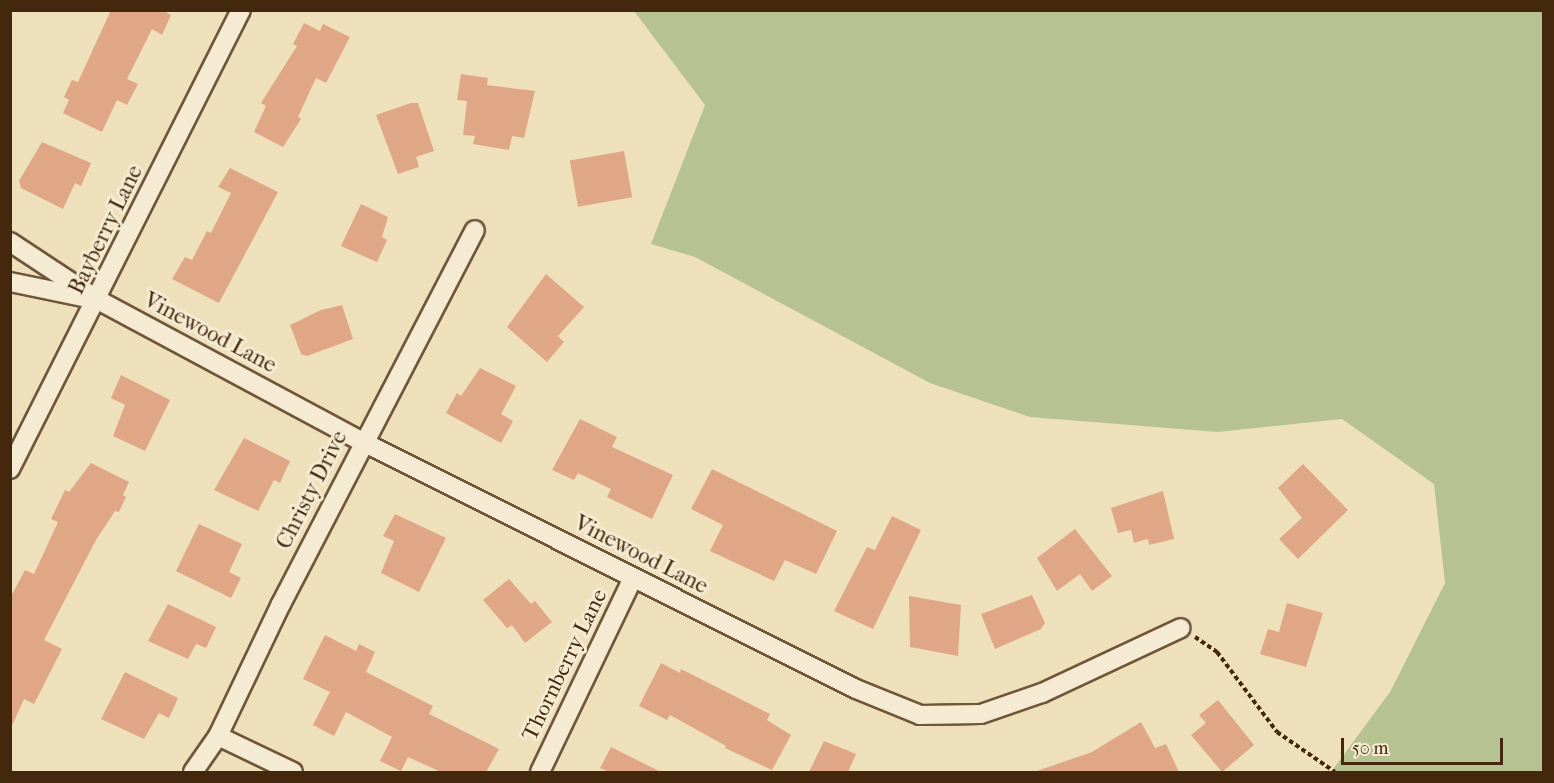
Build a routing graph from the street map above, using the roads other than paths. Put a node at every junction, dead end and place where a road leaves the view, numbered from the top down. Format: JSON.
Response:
{"nodes":[{"id":1,"x":241,"y":10,"type":"edge"},
{"id":2,"x":475,"y":230,"type":"dead end"},
{"id":3,"x":10,"y":242,"type":"edge"},
{"id":4,"x":10,"y":282,"type":"edge"},
{"id":5,"x":98,"y":300,"type":"junction"},
{"id":6,"x":363,"y":442,"type":"junction"},
{"id":7,"x":10,"y":469,"type":"edge"},
{"id":8,"x":633,"y":578,"type":"junction"},
{"id":9,"x":1181,"y":628,"type":"road end"},
{"id":10,"x":218,"y":736,"type":"junction"},
{"id":11,"x":194,"y":772,"type":"edge"},
{"id":12,"x":293,"y":772,"type":"edge"},
{"id":13,"x":540,"y":772,"type":"edge"}],
"edges":[{"from":1,"to":5,"type":"street","name":"Bayberry Lane"},
{"from":2,"to":6,"type":"street","name":"Christy Drive"},
{"from":3,"to":5,"type":"street","name":"Vinewood Lane"},
{"from":4,"to":5,"type":"street","name":"Vinewood Lane"},
{"from":5,"to":6,"type":"street","name":"Vinewood Lane"},
{"from":5,"to":7,"type":"street","name":"Bayberry Lane"},
{"from":6,"to":8,"type":"street","name":"Vinewood Lane"},
{"from":6,"to":10,"type":"street","name":"Christy Drive"},
{"from":8,"to":9,"type":"street","name":"Vinewood Lane"},
{"from":8,"to":13,"type":"street","name":"Thornberry Lane"},
{"from":10,"to":11,"type":"street","name":"Christy Drive"},
{"from":10,"to":12,"type":"street"}]}
